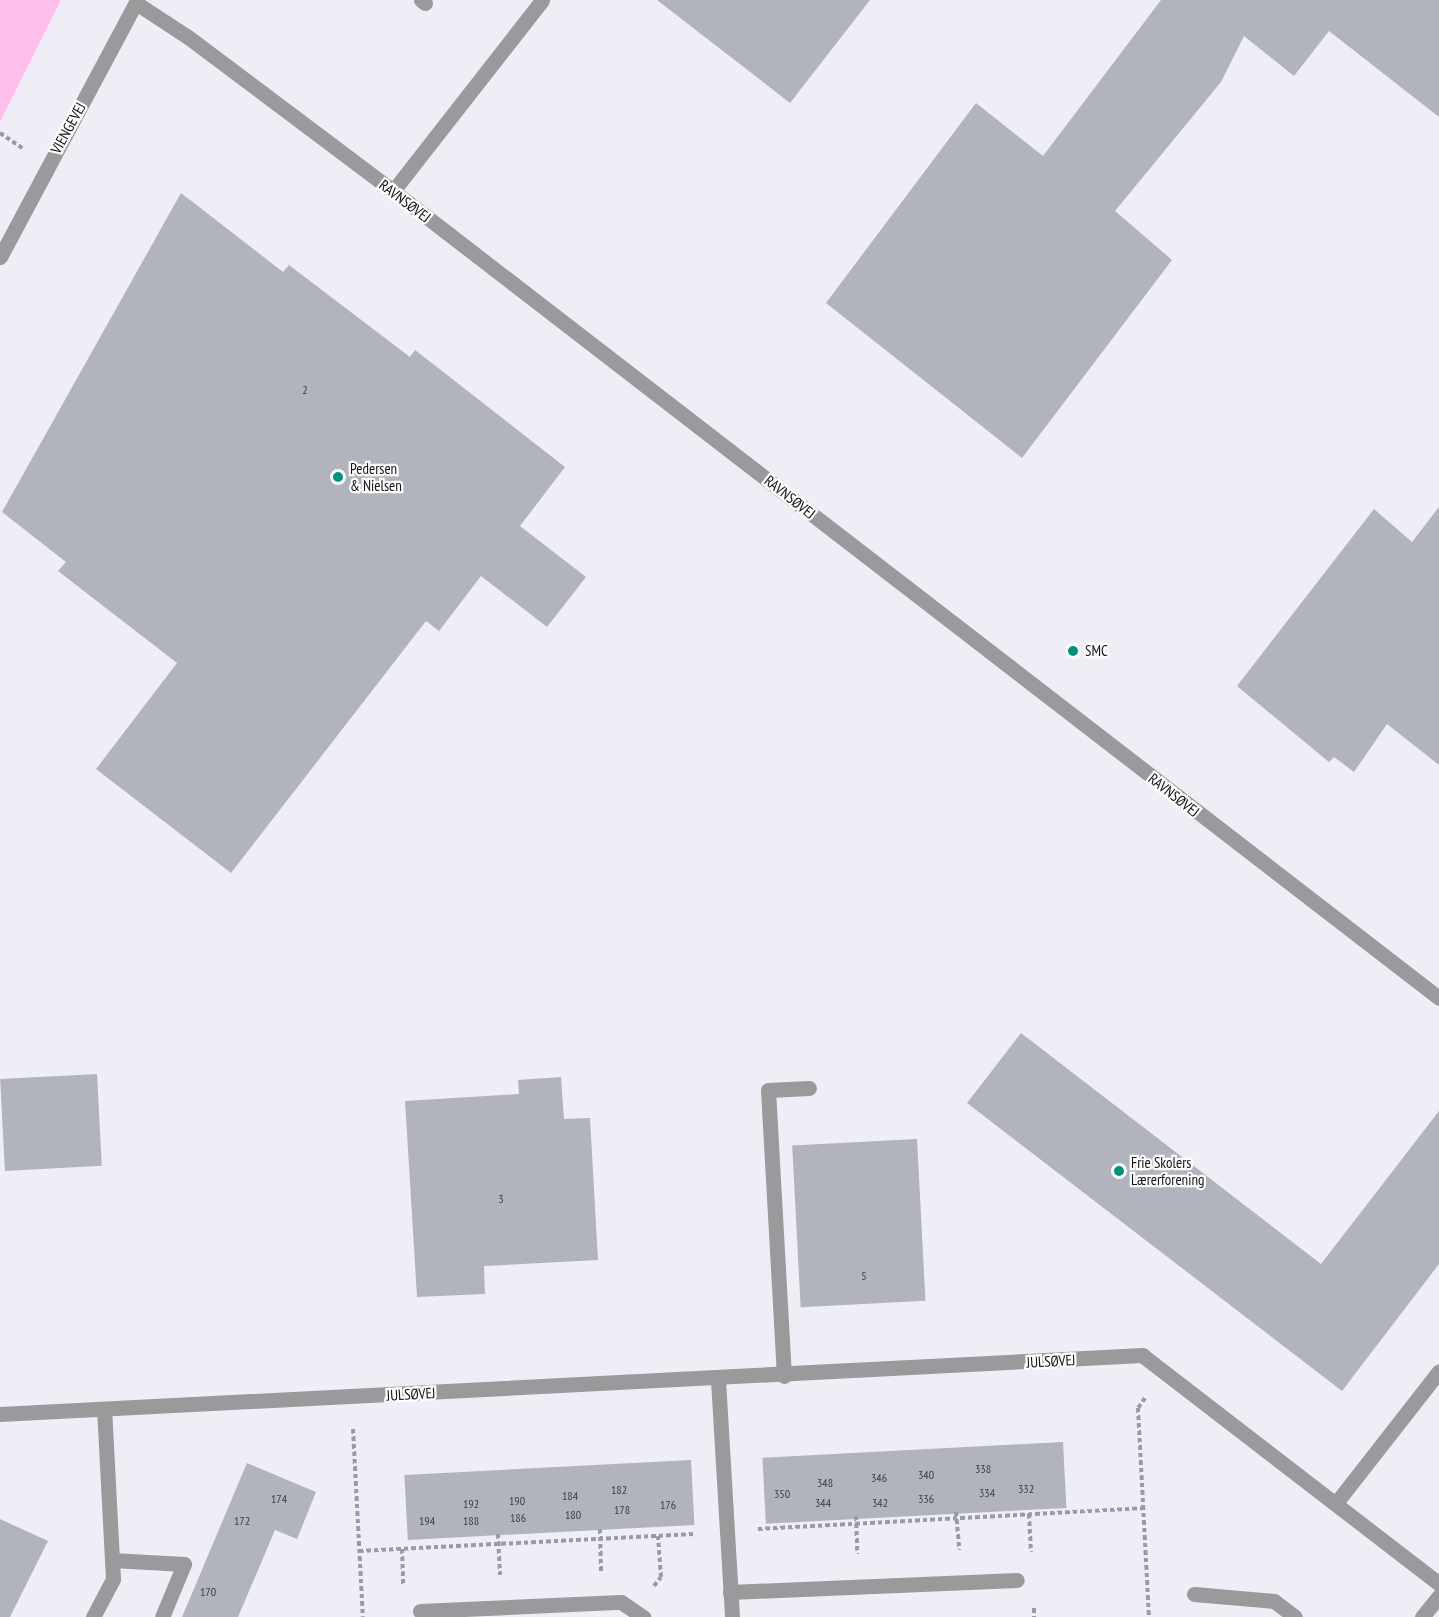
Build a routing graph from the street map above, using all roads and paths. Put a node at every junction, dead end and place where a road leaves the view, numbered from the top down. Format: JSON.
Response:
{"nodes":[{"id":1,"x":542,"y":0,"type":"edge"},
{"id":2,"x":136,"y":2,"type":"edge"},
{"id":3,"x":393,"y":191,"type":"junction"},
{"id":4,"x":0,"y":257,"type":"edge"},
{"id":5,"x":1439,"y":998,"type":"edge"},
{"id":6,"x":809,"y":1088,"type":"dead end"},
{"id":7,"x":1166,"y":1370,"type":"junction"},
{"id":8,"x":1439,"y":1371,"type":"edge"},
{"id":9,"x":784,"y":1376,"type":"junction"},
{"id":10,"x":717,"y":1380,"type":"junction"},
{"id":11,"x":351,"y":1397,"type":"junction"},
{"id":12,"x":104,"y":1409,"type":"junction"},
{"id":13,"x":0,"y":1414,"type":"edge"},
{"id":14,"x":1336,"y":1503,"type":"junction"},
{"id":15,"x":956,"y":1512,"type":"dead end"},
{"id":16,"x":856,"y":1516,"type":"dead end"},
{"id":17,"x":600,"y":1529,"type":"dead end"},
{"id":18,"x":498,"y":1534,"type":"dead end"},
{"id":19,"x":658,"y":1536,"type":"dead end"},
{"id":20,"x":958,"y":1544,"type":"dead end"},
{"id":21,"x":857,"y":1549,"type":"dead end"},
{"id":22,"x":112,"y":1560,"type":"junction"},
{"id":23,"x":600,"y":1562,"type":"dead end"},
{"id":24,"x":500,"y":1571,"type":"dead end"},
{"id":25,"x":1017,"y":1580,"type":"dead end"},
{"id":26,"x":1439,"y":1584,"type":"edge"},
{"id":27,"x":730,"y":1592,"type":"junction"},
{"id":28,"x":1194,"y":1594,"type":"dead end"},
{"id":29,"x":1439,"y":1596,"type":"edge"},
{"id":30,"x":420,"y":1611,"type":"dead end"},
{"id":31,"x":638,"y":1614,"type":"edge"},
{"id":32,"x":93,"y":1617,"type":"edge"},
{"id":33,"x":162,"y":1617,"type":"edge"},
{"id":34,"x":363,"y":1617,"type":"edge"},
{"id":35,"x":732,"y":1617,"type":"edge"},
{"id":36,"x":1149,"y":1617,"type":"edge"},
{"id":37,"x":1294,"y":1617,"type":"edge"},
{"id":38,"x":1422,"y":1617,"type":"edge"}],
"edges":[{"from":1,"to":3,"type":"street"},
{"from":2,"to":3,"type":"street","name":"RAVNSØVEJ"},
{"from":2,"to":4,"type":"street","name":"VIENGEVEJ"},
{"from":3,"to":5,"type":"street","name":"RAVNSØVEJ"},
{"from":6,"to":9,"type":"street"},
{"from":7,"to":9,"type":"street","name":"JULSØVEJ"},
{"from":7,"to":14,"type":"street","name":"JULSØVEJ"},
{"from":7,"to":36,"type":"path"},
{"from":8,"to":14,"type":"street"},
{"from":9,"to":10,"type":"street","name":"JULSØVEJ"},
{"from":10,"to":11,"type":"street","name":"JULSØVEJ"},
{"from":10,"to":27,"type":"street"},
{"from":11,"to":12,"type":"street","name":"JULSØVEJ"},
{"from":11,"to":34,"type":"path"},
{"from":12,"to":13,"type":"street","name":"JULSØVEJ"},
{"from":12,"to":22,"type":"street"},
{"from":14,"to":26,"type":"street","name":"JULSØVEJ"},
{"from":15,"to":20,"type":"path"},
{"from":16,"to":21,"type":"path"},
{"from":17,"to":23,"type":"path"},
{"from":18,"to":24,"type":"path"},
{"from":19,"to":31,"type":"path"},
{"from":22,"to":32,"type":"street"},
{"from":22,"to":33,"type":"street"},
{"from":25,"to":27,"type":"street"},
{"from":27,"to":35,"type":"street"},
{"from":28,"to":37,"type":"street"},
{"from":29,"to":38,"type":"street"},
{"from":30,"to":31,"type":"street"}]}
